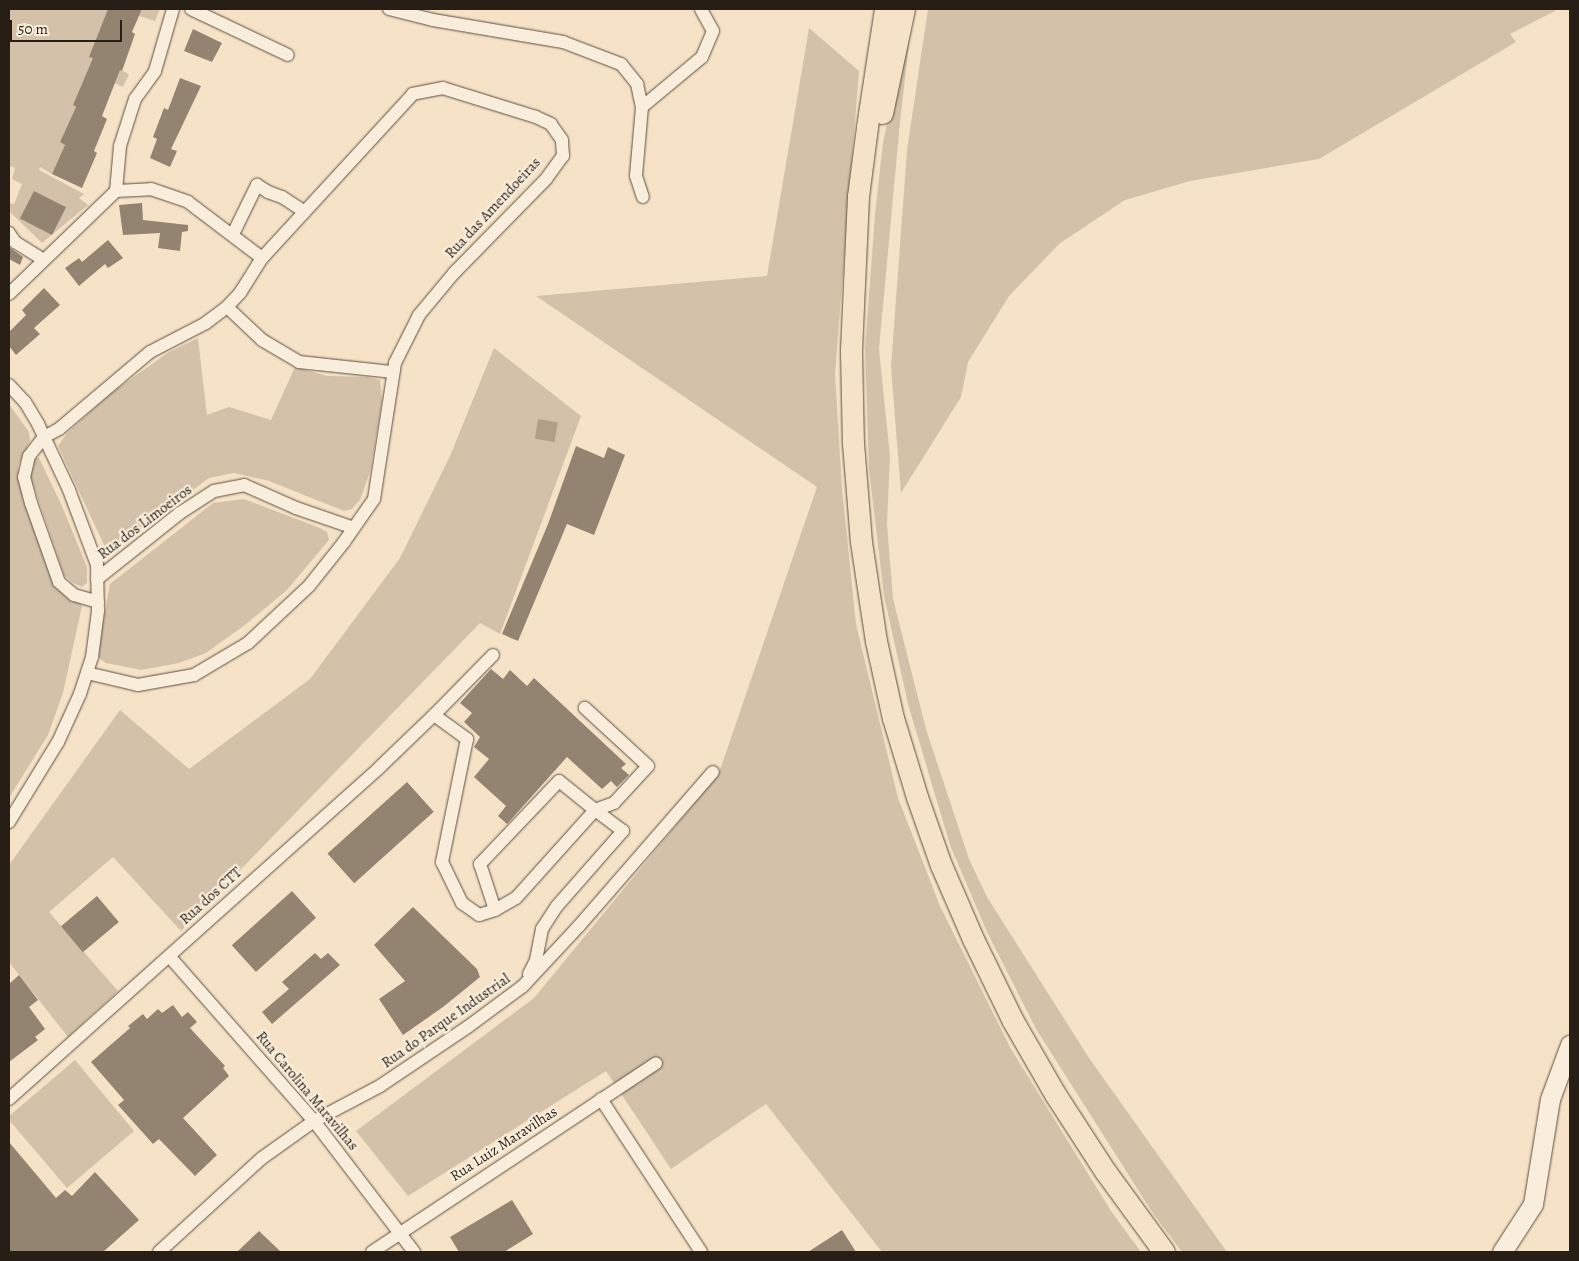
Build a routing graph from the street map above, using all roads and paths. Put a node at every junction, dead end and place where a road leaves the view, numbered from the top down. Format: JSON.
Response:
{"nodes":[{"id":1,"x":173,"y":9,"type":"edge"},
{"id":2,"x":191,"y":9,"type":"edge"},
{"id":3,"x":389,"y":9,"type":"edge"},
{"id":4,"x":700,"y":9,"type":"edge"},
{"id":5,"x":876,"y":9,"type":"edge"},
{"id":6,"x":885,"y":9,"type":"edge"},
{"id":7,"x":894,"y":9,"type":"edge"},
{"id":8,"x":904,"y":9,"type":"edge"},
{"id":9,"x":288,"y":55,"type":"dead end"},
{"id":10,"x":642,"y":107,"type":"junction"},
{"id":11,"x":116,"y":191,"type":"junction"},
{"id":12,"x":644,"y":197,"type":"dead end"},
{"id":13,"x":862,"y":198,"type":"junction"},
{"id":14,"x":305,"y":212,"type":"junction"},
{"id":15,"x":9,"y":233,"type":"edge"},
{"id":16,"x":233,"y":234,"type":"junction"},
{"id":17,"x":262,"y":258,"type":"junction"},
{"id":18,"x":44,"y":260,"type":"junction"},
{"id":19,"x":9,"y":294,"type":"edge"},
{"id":20,"x":227,"y":307,"type":"junction"},
{"id":21,"x":393,"y":372,"type":"junction"},
{"id":22,"x":9,"y":385,"type":"edge"},
{"id":23,"x":44,"y":437,"type":"junction"},
{"id":24,"x":354,"y":528,"type":"junction"},
{"id":25,"x":97,"y":579,"type":"junction"},
{"id":26,"x":98,"y":602,"type":"junction"},
{"id":27,"x":493,"y":655,"type":"dead end"},
{"id":28,"x":87,"y":672,"type":"junction"},
{"id":29,"x":585,"y":708,"type":"dead end"},
{"id":30,"x":434,"y":715,"type":"junction"},
{"id":31,"x":713,"y":772,"type":"dead end"},
{"id":32,"x":595,"y":810,"type":"junction"},
{"id":33,"x":9,"y":822,"type":"edge"},
{"id":34,"x":495,"y":910,"type":"junction"},
{"id":35,"x":169,"y":956,"type":"junction"},
{"id":36,"x":524,"y":986,"type":"junction"},
{"id":37,"x":1570,"y":1045,"type":"edge"},
{"id":38,"x":656,"y":1064,"type":"dead end"},
{"id":39,"x":9,"y":1099,"type":"edge"},
{"id":40,"x":601,"y":1099,"type":"junction"},
{"id":41,"x":314,"y":1121,"type":"junction"},
{"id":42,"x":400,"y":1231,"type":"junction"},
{"id":43,"x":159,"y":1252,"type":"edge"},
{"id":44,"x":372,"y":1252,"type":"edge"},
{"id":45,"x":414,"y":1252,"type":"edge"},
{"id":46,"x":701,"y":1252,"type":"edge"},
{"id":47,"x":1164,"y":1252,"type":"edge"},
{"id":48,"x":1502,"y":1252,"type":"edge"}],
"edges":[{"from":1,"to":11,"type":"street"},
{"from":2,"to":9,"type":"street"},
{"from":3,"to":10,"type":"street"},
{"from":4,"to":10,"type":"street"},
{"from":5,"to":13,"type":"main road"},
{"from":6,"to":13,"type":"main road"},
{"from":7,"to":13,"type":"main road"},
{"from":8,"to":13,"type":"main road"},
{"from":10,"to":12,"type":"street"},
{"from":11,"to":16,"type":"street"},
{"from":11,"to":18,"type":"street"},
{"from":13,"to":47,"type":"main road"},
{"from":14,"to":16,"type":"street"},
{"from":14,"to":17,"type":"street","name":"Rua das Amendoeiras"},
{"from":14,"to":21,"type":"street","name":"Rua das Amendoeiras"},
{"from":15,"to":18,"type":"street"},
{"from":16,"to":17,"type":"street"},
{"from":17,"to":20,"type":"street","name":"Rua das Amendoeiras"},
{"from":18,"to":19,"type":"street"},
{"from":20,"to":21,"type":"street"},
{"from":20,"to":23,"type":"street","name":"Rua das Amendoeiras"},
{"from":21,"to":24,"type":"street","name":"Rua das Amendoeiras"},
{"from":22,"to":23,"type":"street"},
{"from":23,"to":25,"type":"street"},
{"from":23,"to":26,"type":"street","name":"Rua das Amendoeiras"},
{"from":24,"to":25,"type":"street","name":"Rua dos Limoeiros"},
{"from":24,"to":28,"type":"street","name":"Rua das Amendoeiras"},
{"from":25,"to":26,"type":"street"},
{"from":26,"to":28,"type":"street"},
{"from":27,"to":30,"type":"street","name":"Rua dos CTT"},
{"from":28,"to":33,"type":"street"},
{"from":29,"to":32,"type":"street"},
{"from":30,"to":34,"type":"street"},
{"from":30,"to":35,"type":"street","name":"Rua dos CTT"},
{"from":31,"to":36,"type":"street","name":"Rua do Parque Industrial"},
{"from":32,"to":34,"type":"street"},
{"from":32,"to":34,"type":"street"},
{"from":32,"to":36,"type":"street"},
{"from":35,"to":39,"type":"street","name":"Rua dos CTT"},
{"from":35,"to":41,"type":"street","name":"Rua Carolina Maravilhas"},
{"from":36,"to":41,"type":"street","name":"Rua do Parque Industrial"},
{"from":37,"to":48,"type":"street"},
{"from":38,"to":40,"type":"street","name":"Rua Luiz Maravilhas"},
{"from":40,"to":42,"type":"street","name":"Rua Luiz Maravilhas"},
{"from":40,"to":46,"type":"street"},
{"from":41,"to":42,"type":"street","name":"Rua Carolina Maravilhas"},
{"from":41,"to":43,"type":"street","name":"Rua do Parque Industrial"},
{"from":42,"to":44,"type":"street","name":"Rua Luiz Maravilhas"},
{"from":42,"to":45,"type":"street","name":"Rua Carolina Maravilhas"}]}
